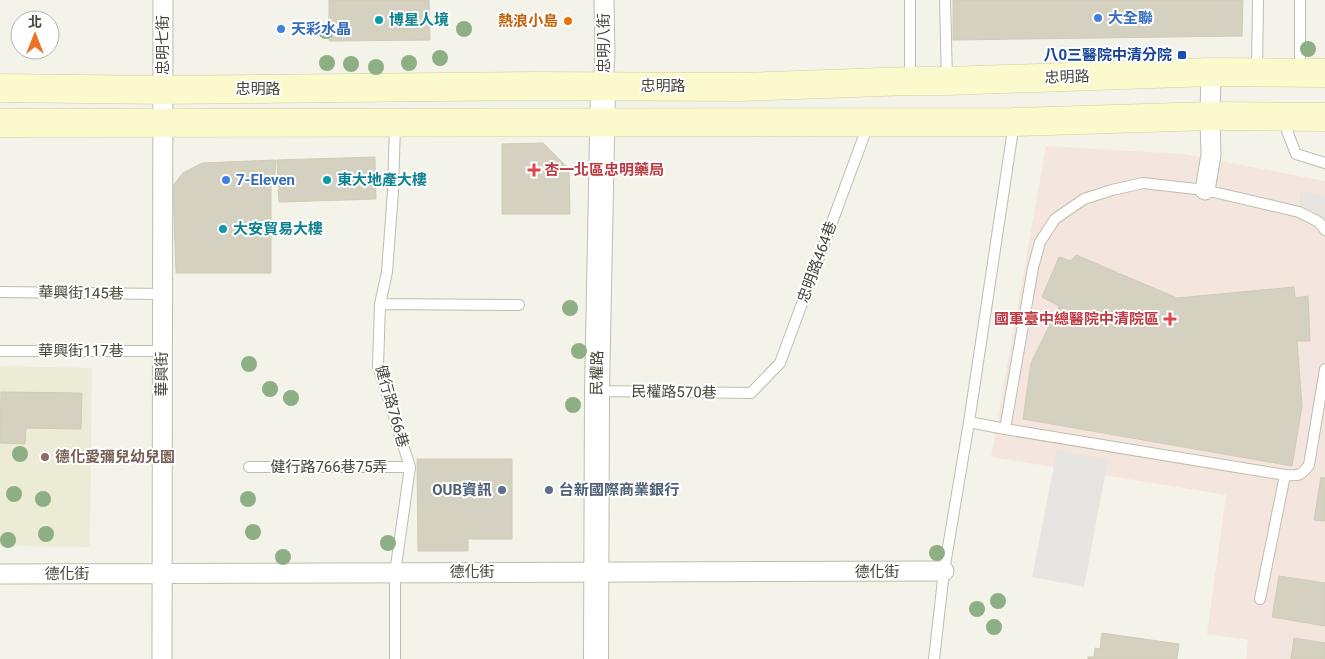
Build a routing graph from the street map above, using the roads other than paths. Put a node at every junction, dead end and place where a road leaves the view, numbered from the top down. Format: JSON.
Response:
{"nodes":[{"id":1,"x":163,"y":0,"type":"edge"},
{"id":2,"x":604,"y":0,"type":"edge"},
{"id":3,"x":910,"y":0,"type":"edge"},
{"id":4,"x":945,"y":0,"type":"edge"},
{"id":5,"x":1258,"y":0,"type":"edge"},
{"id":6,"x":1300,"y":0,"type":"edge"},
{"id":7,"x":1211,"y":72,"type":"junction"},
{"id":8,"x":1257,"y":72,"type":"junction"},
{"id":9,"x":1313,"y":72,"type":"edge"},
{"id":10,"x":910,"y":81,"type":"junction"},
{"id":11,"x":947,"y":81,"type":"junction"},
{"id":12,"x":603,"y":87,"type":"junction"},
{"id":13,"x":0,"y":88,"type":"edge"},
{"id":14,"x":163,"y":90,"type":"junction"},
{"id":15,"x":1210,"y":116,"type":"junction"},
{"id":16,"x":1282,"y":116,"type":"junction"},
{"id":17,"x":1325,"y":117,"type":"edge"},
{"id":18,"x":395,"y":122,"type":"junction"},
{"id":19,"x":603,"y":122,"type":"junction"},
{"id":20,"x":869,"y":122,"type":"junction"},
{"id":21,"x":1014,"y":122,"type":"junction"},
{"id":22,"x":0,"y":123,"type":"edge"},
{"id":23,"x":163,"y":124,"type":"junction"},
{"id":24,"x":1325,"y":163,"type":"edge"},
{"id":25,"x":1205,"y":190,"type":"junction"},
{"id":26,"x":1325,"y":230,"type":"edge"},
{"id":27,"x":0,"y":292,"type":"edge"},
{"id":28,"x":162,"y":294,"type":"junction"},
{"id":29,"x":380,"y":304,"type":"junction"},
{"id":30,"x":519,"y":305,"type":"dead end"},
{"id":31,"x":0,"y":350,"type":"edge"},
{"id":32,"x":162,"y":350,"type":"junction"},
{"id":33,"x":1325,"y":369,"type":"edge"},
{"id":34,"x":597,"y":390,"type":"junction"},
{"id":35,"x":751,"y":393,"type":"joint"},
{"id":36,"x":969,"y":422,"type":"junction"},
{"id":37,"x":1005,"y":429,"type":"junction"},
{"id":38,"x":249,"y":467,"type":"dead end"},
{"id":39,"x":410,"y":467,"type":"junction"},
{"id":40,"x":1285,"y":475,"type":"junction"},
{"id":41,"x":944,"y":571,"type":"junction"},
{"id":42,"x":597,"y":572,"type":"junction"},
{"id":43,"x":162,"y":573,"type":"junction"},
{"id":44,"x":395,"y":573,"type":"junction"},
{"id":45,"x":0,"y":574,"type":"edge"},
{"id":46,"x":1260,"y":599,"type":"dead end"},
{"id":47,"x":162,"y":659,"type":"edge"},
{"id":48,"x":395,"y":659,"type":"edge"},
{"id":49,"x":596,"y":659,"type":"edge"},
{"id":50,"x":934,"y":659,"type":"edge"}],
"edges":[{"from":1,"to":14,"type":"street","name":"忠明七街"},
{"from":2,"to":12,"type":"street","name":"忠明八街"},
{"from":3,"to":10,"type":"lane"},
{"from":4,"to":11,"type":"lane"},
{"from":5,"to":8,"type":"lane"},
{"from":6,"to":9,"type":"lane"},
{"from":7,"to":8,"type":"main road","name":"忠明路"},
{"from":7,"to":11,"type":"main road","name":"忠明路"},
{"from":7,"to":15,"type":"street"},
{"from":8,"to":9,"type":"main road","name":"忠明路"},
{"from":10,"to":11,"type":"main road","name":"忠明路"},
{"from":10,"to":12,"type":"main road","name":"忠明路"},
{"from":12,"to":14,"type":"main road","name":"忠明路"},
{"from":12,"to":19,"type":"street","name":"民權路"},
{"from":13,"to":14,"type":"main road","name":"忠明路"},
{"from":14,"to":23,"type":"street","name":"華興街"},
{"from":15,"to":16,"type":"main road"},
{"from":15,"to":21,"type":"main road"},
{"from":15,"to":25,"type":"street"},
{"from":16,"to":17,"type":"main road"},
{"from":16,"to":24,"type":"lane"},
{"from":18,"to":19,"type":"main road"},
{"from":18,"to":23,"type":"main road"},
{"from":18,"to":29,"type":"lane","name":"健行路766巷"},
{"from":19,"to":20,"type":"main road"},
{"from":19,"to":34,"type":"street","name":"民權路"},
{"from":20,"to":21,"type":"main road"},
{"from":20,"to":35,"type":"lane","name":"忠明路464巷"},
{"from":21,"to":36,"type":"lane"},
{"from":22,"to":23,"type":"main road"},
{"from":23,"to":28,"type":"street","name":"華興街"},
{"from":25,"to":26,"type":"lane"},
{"from":25,"to":37,"type":"lane"},
{"from":27,"to":28,"type":"lane","name":"華興街145巷"},
{"from":28,"to":32,"type":"street","name":"華興街"},
{"from":29,"to":30,"type":"lane"},
{"from":29,"to":39,"type":"lane","name":"健行路766巷"},
{"from":31,"to":32,"type":"lane","name":"華興街117巷"},
{"from":32,"to":43,"type":"street","name":"華興街"},
{"from":33,"to":40,"type":"lane"},
{"from":34,"to":35,"type":"lane","name":"民權路570巷"},
{"from":34,"to":42,"type":"street","name":"民權路"},
{"from":36,"to":37,"type":"lane"},
{"from":36,"to":41,"type":"lane"},
{"from":37,"to":40,"type":"lane"},
{"from":38,"to":39,"type":"lane","name":"健行路766巷75弄"},
{"from":39,"to":44,"type":"lane","name":"健行路766巷"},
{"from":40,"to":46,"type":"lane"},
{"from":41,"to":42,"type":"street","name":"德化街"},
{"from":41,"to":50,"type":"lane"},
{"from":42,"to":44,"type":"street","name":"德化街"},
{"from":42,"to":49,"type":"street","name":"民權路"},
{"from":43,"to":44,"type":"street","name":"德化街"},
{"from":43,"to":45,"type":"street","name":"德化街"},
{"from":43,"to":47,"type":"street","name":"華興街"},
{"from":44,"to":48,"type":"lane","name":"健行路766巷"}]}
